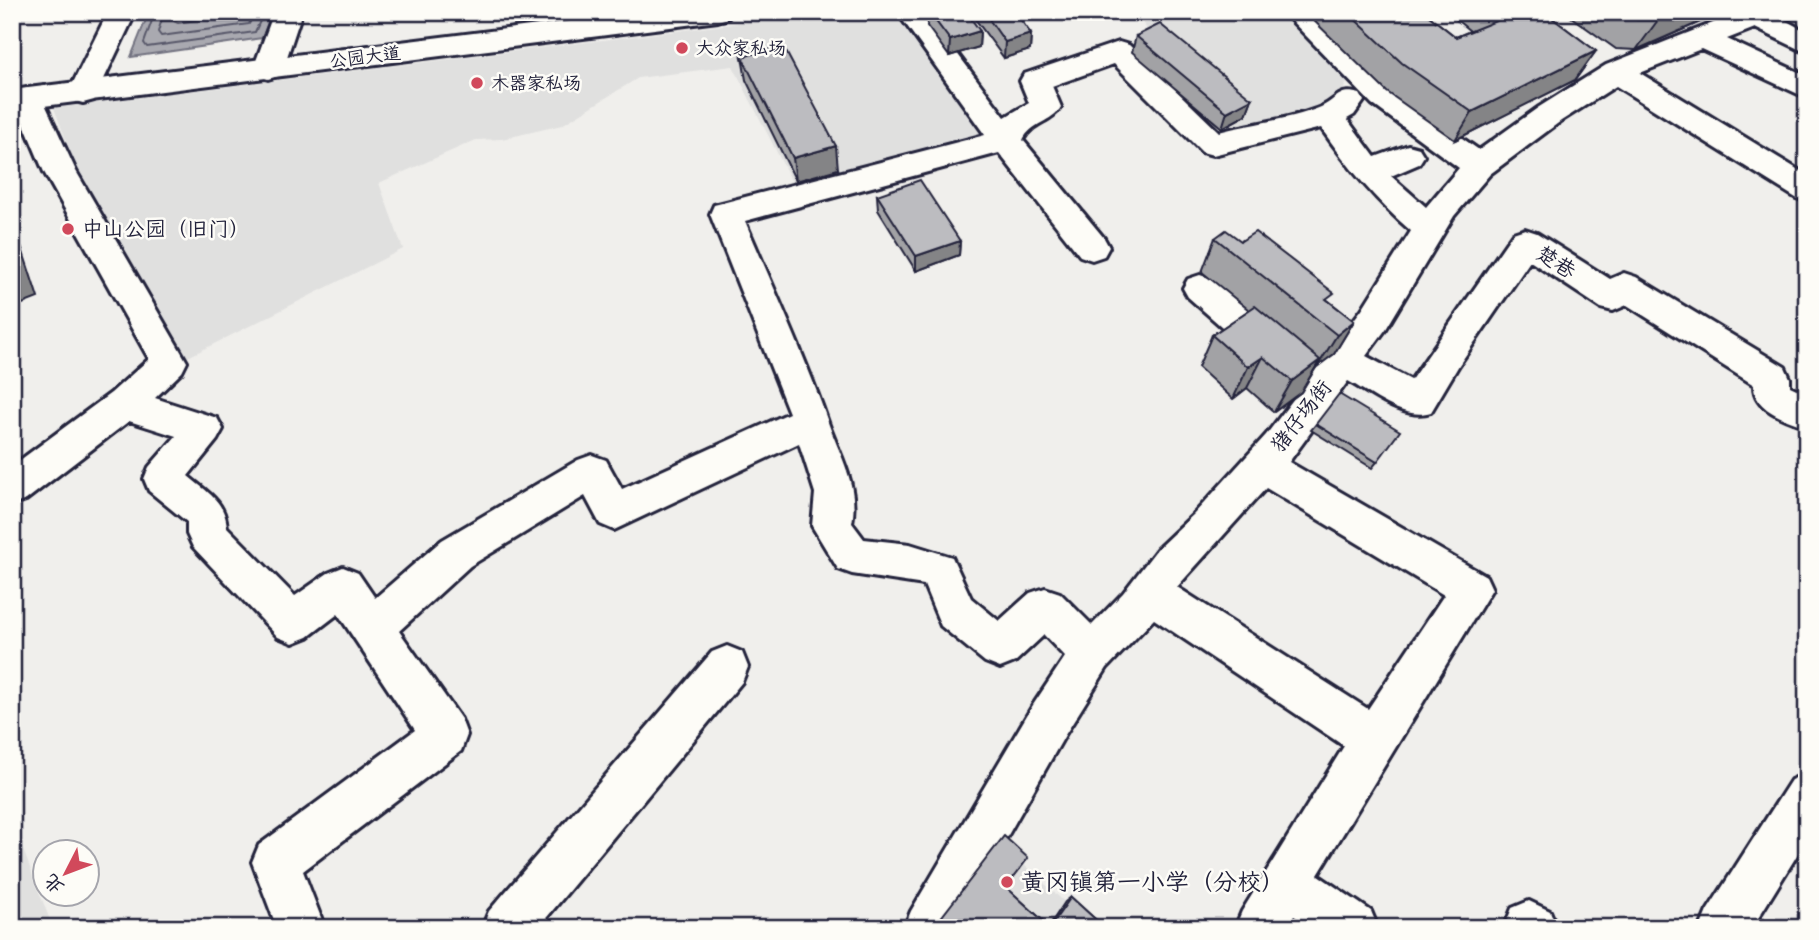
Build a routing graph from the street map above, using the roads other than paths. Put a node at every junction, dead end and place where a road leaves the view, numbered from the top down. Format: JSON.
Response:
{"nodes":[{"id":1,"x":122,"y":12,"type":"edge"},
{"id":2,"x":288,"y":12,"type":"edge"},
{"id":3,"x":718,"y":12,"type":"edge"},
{"id":4,"x":911,"y":12,"type":"edge"},
{"id":5,"x":1297,"y":12,"type":"edge"},
{"id":6,"x":1761,"y":14,"type":"edge"},
{"id":7,"x":1700,"y":37,"type":"junction"},
{"id":8,"x":1807,"y":44,"type":"edge"},
{"id":9,"x":268,"y":69,"type":"junction"},
{"id":10,"x":1616,"y":72,"type":"junction"},
{"id":11,"x":1366,"y":79,"type":"junction"},
{"id":12,"x":1807,"y":88,"type":"edge"},
{"id":13,"x":83,"y":93,"type":"junction"},
{"id":14,"x":20,"y":99,"type":"edge"},
{"id":15,"x":1328,"y":117,"type":"junction"},
{"id":16,"x":1007,"y":140,"type":"junction"},
{"id":17,"x":1408,"y":156,"type":"dead end"},
{"id":18,"x":1479,"y":166,"type":"junction"},
{"id":19,"x":1369,"y":172,"type":"junction"},
{"id":20,"x":1807,"y":190,"type":"edge"},
{"id":21,"x":1431,"y":229,"type":"junction"},
{"id":22,"x":1092,"y":247,"type":"dead end"},
{"id":23,"x":1200,"y":288,"type":"dead end"},
{"id":24,"x":1332,"y":376,"type":"junction"},
{"id":25,"x":124,"y":404,"type":"junction"},
{"id":26,"x":1807,"y":412,"type":"edge"},
{"id":27,"x":807,"y":422,"type":"junction"},
{"id":28,"x":1262,"y":466,"type":"junction"},
{"id":29,"x":12,"y":488,"type":"edge"},
{"id":30,"x":1149,"y":592,"type":"junction"},
{"id":31,"x":372,"y":628,"type":"junction"},
{"id":32,"x":1092,"y":654,"type":"junction"},
{"id":33,"x":727,"y":667,"type":"dead end"},
{"id":34,"x":1374,"y":739,"type":"junction"},
{"id":35,"x":1807,"y":796,"type":"edge"},
{"id":36,"x":1287,"y":881,"type":"junction"},
{"id":37,"x":301,"y":928,"type":"edge"},
{"id":38,"x":506,"y":928,"type":"edge"},
{"id":39,"x":928,"y":928,"type":"edge"},
{"id":40,"x":1259,"y":928,"type":"edge"},
{"id":41,"x":1353,"y":928,"type":"edge"},
{"id":42,"x":1724,"y":928,"type":"edge"}],
"edges":[{"from":1,"to":13,"type":"street"},
{"from":2,"to":9,"type":"street"},
{"from":3,"to":9,"type":"street","name":"公园大道"},
{"from":4,"to":16,"type":"street"},
{"from":5,"to":11,"type":"street"},
{"from":6,"to":7,"type":"street","name":"猪仔场街"},
{"from":6,"to":8,"type":"street"},
{"from":7,"to":10,"type":"street","name":"猪仔场街"},
{"from":7,"to":12,"type":"street"},
{"from":9,"to":13,"type":"street","name":"公园大道"},
{"from":10,"to":18,"type":"street","name":"猪仔场街"},
{"from":10,"to":20,"type":"street"},
{"from":11,"to":15,"type":"street"},
{"from":11,"to":18,"type":"street"},
{"from":13,"to":14,"type":"street","name":"公园大道"},
{"from":14,"to":25,"type":"street"},
{"from":15,"to":16,"type":"street"},
{"from":15,"to":19,"type":"street"},
{"from":16,"to":22,"type":"street"},
{"from":16,"to":27,"type":"street"},
{"from":17,"to":19,"type":"street"},
{"from":18,"to":21,"type":"street","name":"猪仔场街"},
{"from":19,"to":21,"type":"street"},
{"from":21,"to":24,"type":"street","name":"猪仔场街"},
{"from":23,"to":24,"type":"street"},
{"from":24,"to":26,"type":"street","name":"楚巷"},
{"from":24,"to":28,"type":"street","name":"猪仔场街"},
{"from":25,"to":29,"type":"street"},
{"from":25,"to":31,"type":"street"},
{"from":27,"to":31,"type":"street"},
{"from":27,"to":32,"type":"street"},
{"from":28,"to":30,"type":"street","name":"猪仔场街"},
{"from":28,"to":34,"type":"street"},
{"from":30,"to":32,"type":"street","name":"猪仔场街"},
{"from":30,"to":34,"type":"street"},
{"from":31,"to":37,"type":"street"},
{"from":32,"to":39,"type":"street","name":"猪仔场街"},
{"from":33,"to":38,"type":"street"},
{"from":34,"to":36,"type":"street"},
{"from":35,"to":42,"type":"street"},
{"from":36,"to":40,"type":"street"},
{"from":36,"to":41,"type":"street"}]}
